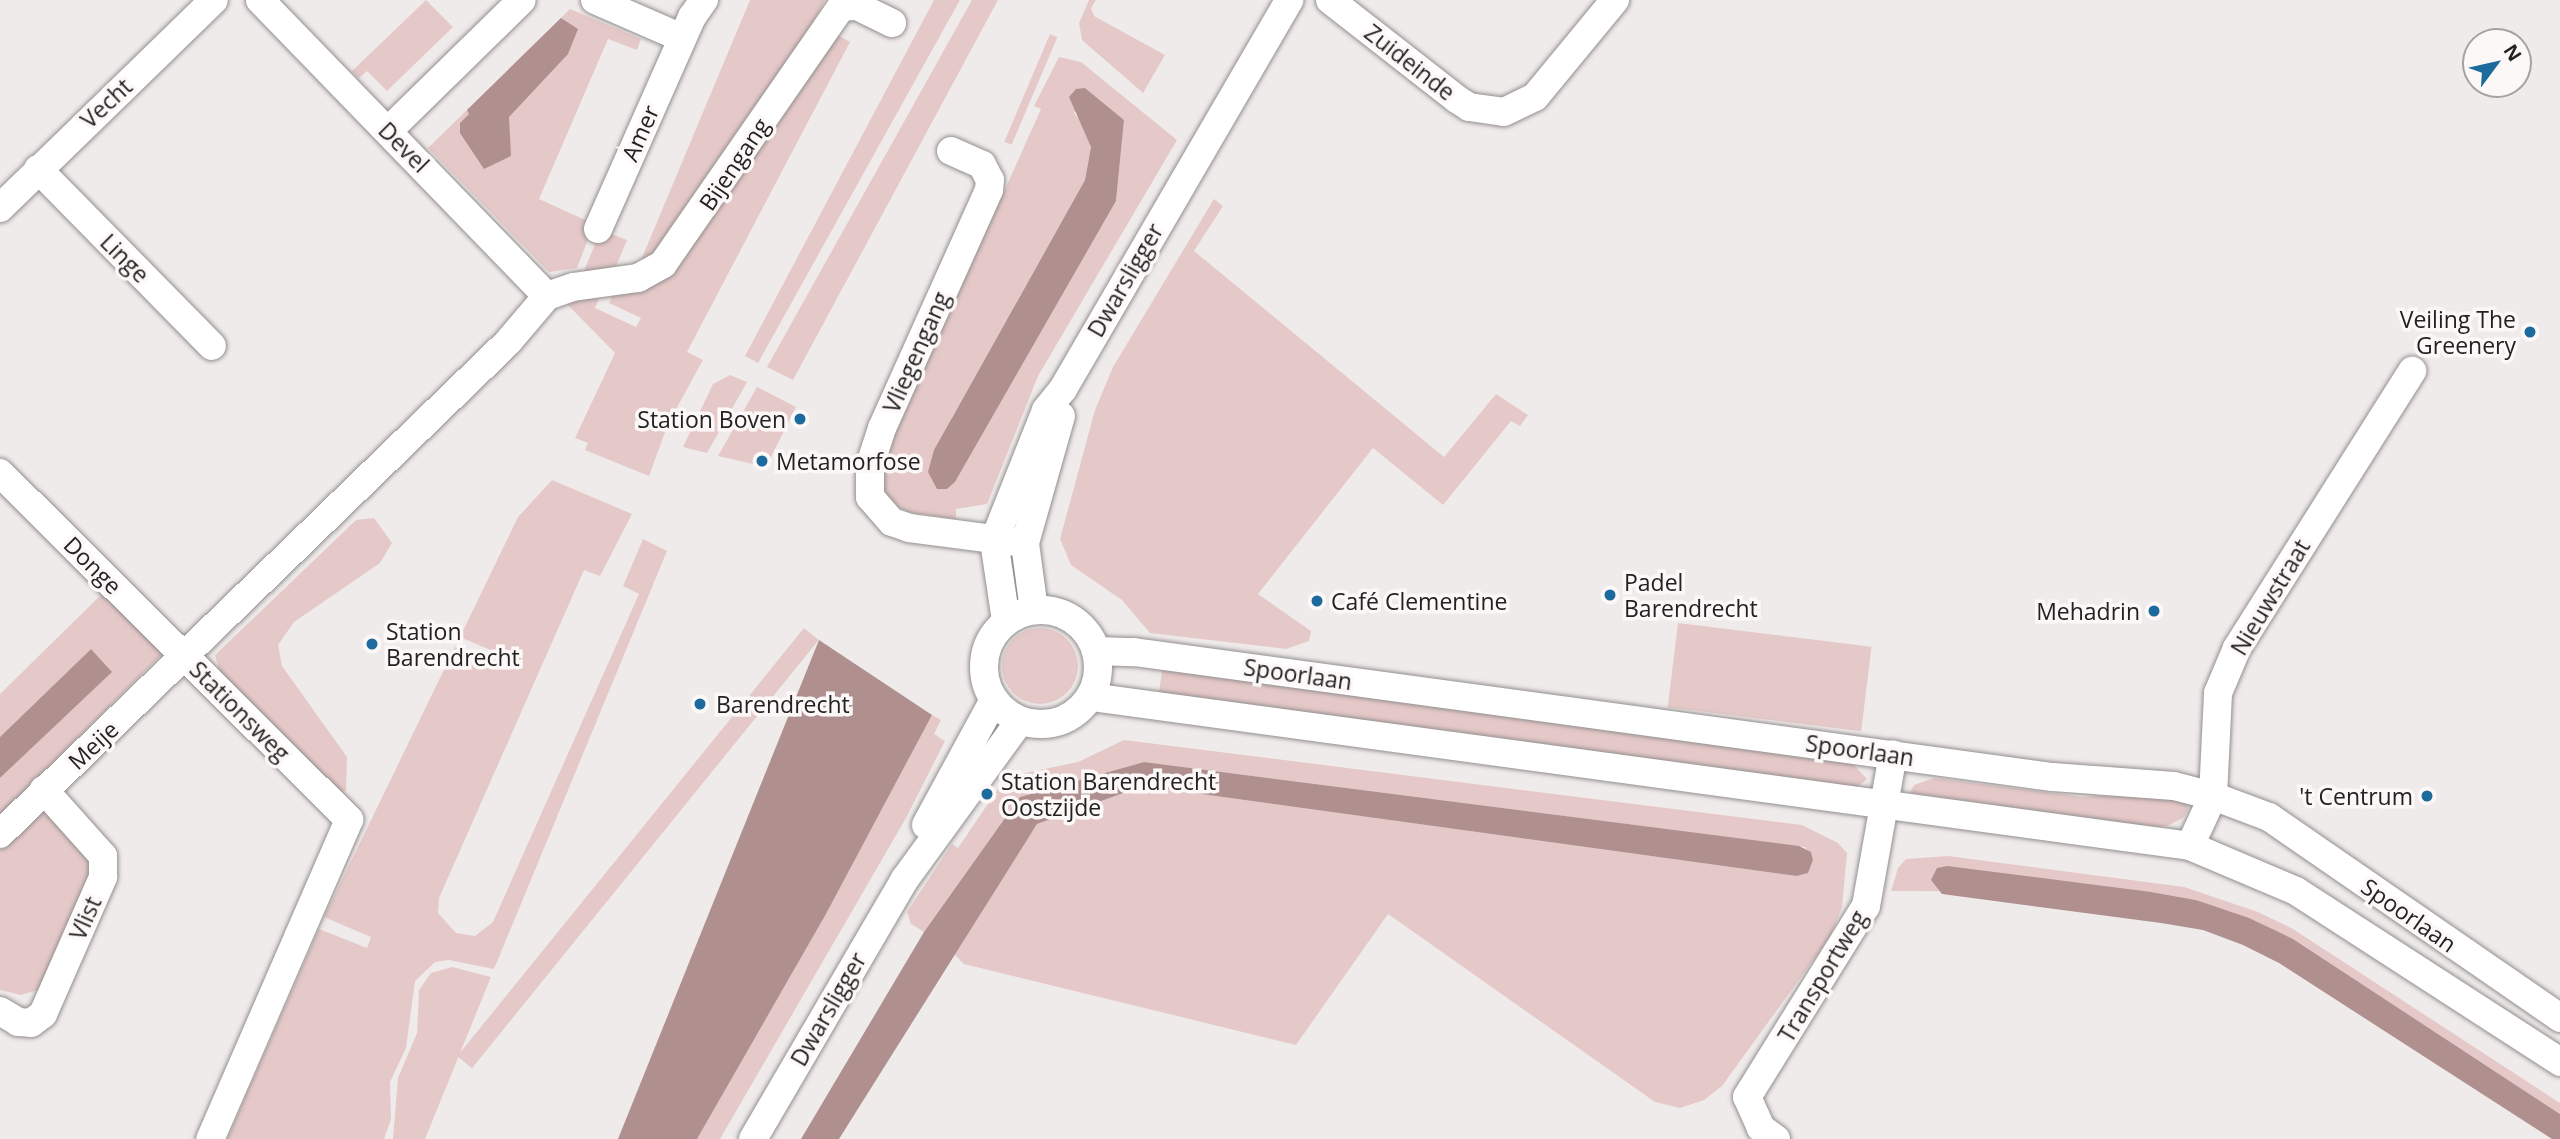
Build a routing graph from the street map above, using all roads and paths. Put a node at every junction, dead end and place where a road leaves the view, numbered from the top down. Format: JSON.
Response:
{"nodes":[{"id":1,"x":214,"y":0,"type":"edge"},
{"id":2,"x":260,"y":0,"type":"edge"},
{"id":3,"x":523,"y":0,"type":"edge"},
{"id":4,"x":595,"y":0,"type":"edge"},
{"id":5,"x":704,"y":0,"type":"edge"},
{"id":6,"x":1289,"y":0,"type":"edge"},
{"id":7,"x":1330,"y":0,"type":"edge"},
{"id":8,"x":1615,"y":0,"type":"edge"},
{"id":9,"x":892,"y":23,"type":"dead end"},
{"id":10,"x":682,"y":38,"type":"junction"},
{"id":11,"x":388,"y":131,"type":"junction"},
{"id":12,"x":951,"y":151,"type":"dead end"},
{"id":13,"x":38,"y":169,"type":"junction"},
{"id":14,"x":0,"y":208,"type":"edge"},
{"id":15,"x":598,"y":229,"type":"dead end"},
{"id":16,"x":547,"y":296,"type":"junction"},
{"id":17,"x":212,"y":346,"type":"dead end"},
{"id":18,"x":2412,"y":370,"type":"dead end"},
{"id":19,"x":1063,"y":389,"type":"junction"},
{"id":20,"x":0,"y":473,"type":"edge"},
{"id":21,"x":994,"y":541,"type":"junction"},
{"id":22,"x":1025,"y":543,"type":"junction"},
{"id":23,"x":1034,"y":610,"type":"junction"},
{"id":24,"x":1006,"y":621,"type":"junction"},
{"id":25,"x":1096,"y":650,"type":"junction"},
{"id":26,"x":186,"y":657,"type":"junction"},
{"id":27,"x":1091,"y":697,"type":"junction"},
{"id":28,"x":994,"y":700,"type":"junction"},
{"id":29,"x":1020,"y":721,"type":"junction"},
{"id":30,"x":1893,"y":754,"type":"junction"},
{"id":31,"x":44,"y":790,"type":"junction"},
{"id":32,"x":2213,"y":796,"type":"junction"},
{"id":33,"x":1884,"y":803,"type":"junction"},
{"id":34,"x":0,"y":834,"type":"edge"},
{"id":35,"x":2190,"y":846,"type":"junction"},
{"id":36,"x":905,"y":880,"type":"junction"},
{"id":37,"x":0,"y":1011,"type":"edge"},
{"id":38,"x":2560,"y":1018,"type":"edge"},
{"id":39,"x":2560,"y":1062,"type":"edge"},
{"id":40,"x":210,"y":1139,"type":"edge"},
{"id":41,"x":753,"y":1139,"type":"edge"},
{"id":42,"x":1776,"y":1139,"type":"edge"}],
"edges":[{"from":1,"to":13,"type":"street","name":"Vecht"},
{"from":2,"to":11,"type":"street","name":"Devel"},
{"from":3,"to":11,"type":"street"},
{"from":4,"to":10,"type":"street"},
{"from":5,"to":10,"type":"street","name":"Amer"},
{"from":6,"to":19,"type":"street","name":"Dwarsligger"},
{"from":7,"to":8,"type":"street","name":"Zuideinde"},
{"from":9,"to":16,"type":"street","name":"Bijengang"},
{"from":10,"to":15,"type":"street","name":"Amer"},
{"from":11,"to":16,"type":"street","name":"Devel"},
{"from":12,"to":21,"type":"street","name":"Vliegengang"},
{"from":13,"to":14,"type":"street","name":"Vecht"},
{"from":13,"to":17,"type":"street","name":"Linge"},
{"from":16,"to":26,"type":"street","name":"Stationsweg"},
{"from":18,"to":32,"type":"street","name":"Nieuwstraat"},
{"from":19,"to":21,"type":"street","name":"Dwarsligger"},
{"from":19,"to":22,"type":"street","name":"Dwarsligger"},
{"from":20,"to":26,"type":"street","name":"Donge"},
{"from":21,"to":22,"type":"street","name":"Vliegengang"},
{"from":21,"to":24,"type":"street"},
{"from":22,"to":23,"type":"street","name":"Dwarsligger"},
{"from":23,"to":24,"type":"street"},
{"from":23,"to":25,"type":"street"},
{"from":24,"to":28,"type":"street"},
{"from":25,"to":27,"type":"street"},
{"from":25,"to":30,"type":"street","name":"Spoorlaan"},
{"from":26,"to":31,"type":"street","name":"Meije"},
{"from":26,"to":40,"type":"street","name":"Stationsweg"},
{"from":27,"to":29,"type":"street"},
{"from":27,"to":33,"type":"street","name":"Spoorlaan"},
{"from":28,"to":29,"type":"street"},
{"from":28,"to":36,"type":"street","name":"Dwarsligger"},
{"from":29,"to":36,"type":"street","name":"Dwarsligger"},
{"from":30,"to":32,"type":"street","name":"Spoorlaan"},
{"from":30,"to":33,"type":"street","name":"Transportweg"},
{"from":31,"to":34,"type":"street","name":"Meije"},
{"from":31,"to":37,"type":"street","name":"Vlist"},
{"from":32,"to":35,"type":"street","name":"Nieuwstraat"},
{"from":32,"to":38,"type":"street","name":"Spoorlaan"},
{"from":33,"to":35,"type":"street","name":"Spoorlaan"},
{"from":33,"to":42,"type":"street","name":"Transportweg"},
{"from":35,"to":39,"type":"street","name":"Spoorlaan"},
{"from":36,"to":41,"type":"street","name":"Dwarsligger"}]}
